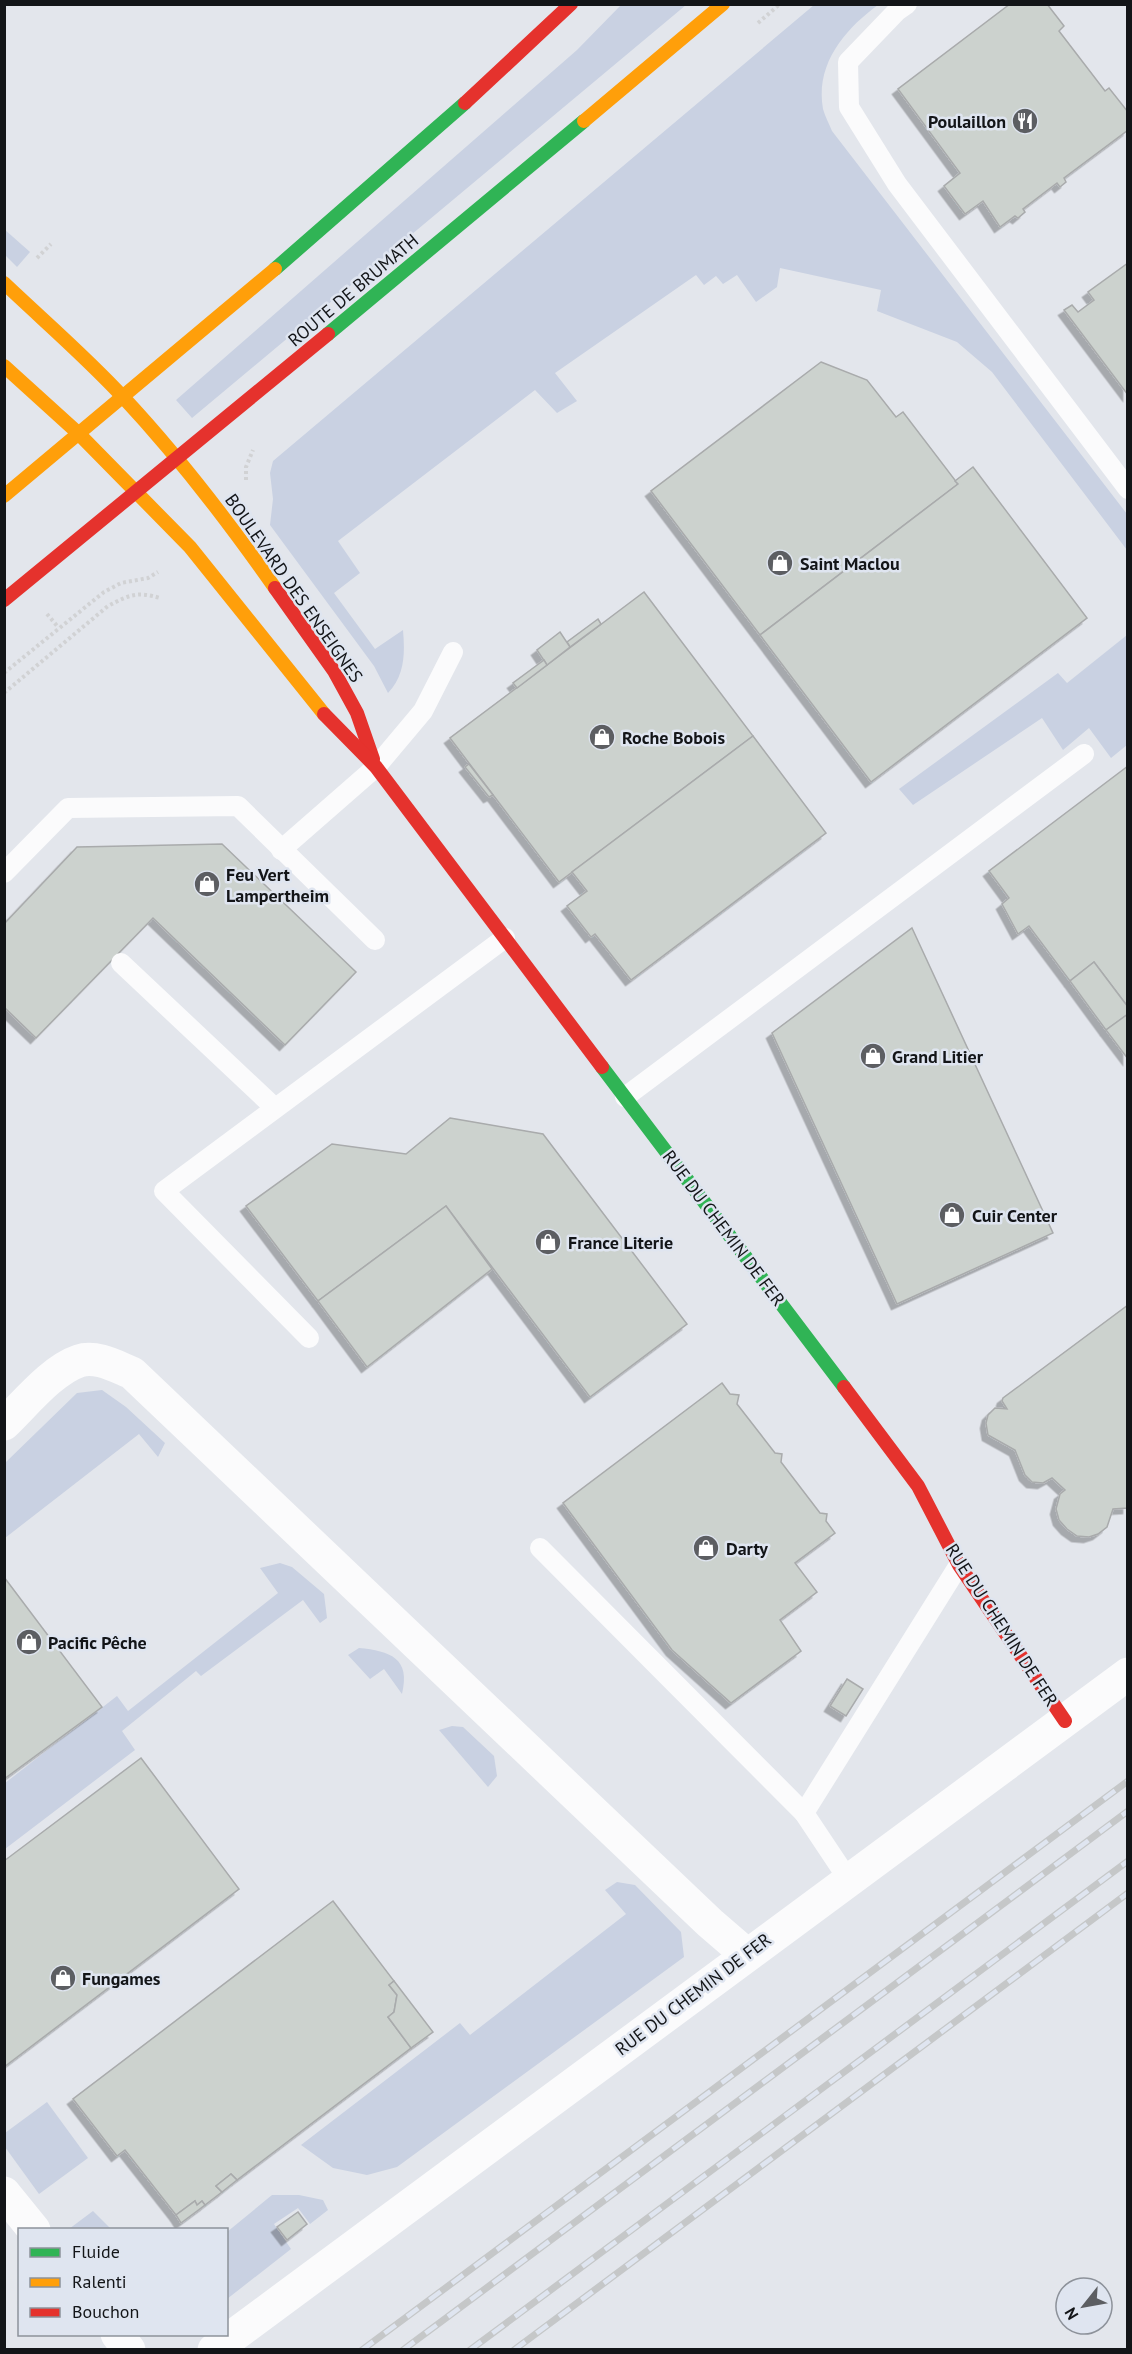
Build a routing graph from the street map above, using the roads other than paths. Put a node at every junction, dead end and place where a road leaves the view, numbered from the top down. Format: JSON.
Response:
{"nodes":[{"id":1,"x":571,"y":4,"type":"edge"},
{"id":2,"x":723,"y":4,"type":"edge"},
{"id":3,"x":907,"y":4,"type":"edge"},
{"id":4,"x":4,"y":283,"type":"edge"},
{"id":5,"x":4,"y":366,"type":"edge"},
{"id":6,"x":122,"y":396,"type":"junction"},
{"id":7,"x":78,"y":433,"type":"junction"},
{"id":8,"x":177,"y":458,"type":"junction"},
{"id":9,"x":1128,"y":489,"type":"edge"},
{"id":10,"x":135,"y":494,"type":"junction"},
{"id":11,"x":4,"y":496,"type":"edge"},
{"id":12,"x":4,"y":600,"type":"edge"},
{"id":13,"x":453,"y":652,"type":"dead end"},
{"id":14,"x":1084,"y":754,"type":"dead end"},
{"id":15,"x":376,"y":767,"type":"junction"},
{"id":16,"x":281,"y":849,"type":"junction"},
{"id":17,"x":4,"y":873,"type":"edge"},
{"id":18,"x":505,"y":938,"type":"junction"},
{"id":19,"x":375,"y":940,"type":"dead end"},
{"id":20,"x":121,"y":963,"type":"dead end"},
{"id":21,"x":625,"y":1097,"type":"junction"},
{"id":22,"x":275,"y":1108,"type":"junction"},
{"id":23,"x":309,"y":1338,"type":"dead end"},
{"id":24,"x":4,"y":1424,"type":"edge"},
{"id":25,"x":540,"y":1548,"type":"dead end"},
{"id":26,"x":959,"y":1564,"type":"junction"},
{"id":27,"x":1128,"y":1674,"type":"edge"},
{"id":28,"x":1065,"y":1721,"type":"junction"},
{"id":29,"x":804,"y":1813,"type":"junction"},
{"id":30,"x":848,"y":1879,"type":"junction"},
{"id":31,"x":746,"y":1954,"type":"junction"},
{"id":32,"x":4,"y":2193,"type":"edge"},
{"id":33,"x":33,"y":2228,"type":"edge"},
{"id":34,"x":119,"y":2336,"type":"edge"},
{"id":35,"x":129,"y":2349,"type":"edge"},
{"id":36,"x":214,"y":2349,"type":"edge"}],
"edges":[{"from":1,"to":6,"type":"street"},
{"from":2,"to":8,"type":"street","name":"ROUTE DE BRUMATH"},
{"from":3,"to":9,"type":"lane"},
{"from":4,"to":6,"type":"street","name":"BOULEVARD DES ENSEIGNES"},
{"from":5,"to":7,"type":"street"},
{"from":6,"to":7,"type":"street"},
{"from":6,"to":8,"type":"street","name":"BOULEVARD DES ENSEIGNES"},
{"from":7,"to":10,"type":"street"},
{"from":7,"to":11,"type":"street"},
{"from":8,"to":10,"type":"street","name":"ROUTE DE BRUMATH"},
{"from":8,"to":15,"type":"street","name":"BOULEVARD DES ENSEIGNES"},
{"from":10,"to":12,"type":"street","name":"ROUTE DE BRUMATH"},
{"from":10,"to":15,"type":"street"},
{"from":13,"to":15,"type":"lane"},
{"from":14,"to":21,"type":"lane"},
{"from":15,"to":16,"type":"lane"},
{"from":15,"to":18,"type":"street","name":"RUE DU CHEMIN DE FER"},
{"from":16,"to":17,"type":"lane"},
{"from":16,"to":19,"type":"lane"},
{"from":18,"to":21,"type":"street","name":"RUE DU CHEMIN DE FER"},
{"from":18,"to":22,"type":"lane"},
{"from":20,"to":22,"type":"lane"},
{"from":21,"to":26,"type":"street","name":"RUE DU CHEMIN DE FER"},
{"from":22,"to":23,"type":"lane"},
{"from":24,"to":31,"type":"street"},
{"from":25,"to":29,"type":"lane"},
{"from":26,"to":28,"type":"street","name":"RUE DU CHEMIN DE FER"},
{"from":26,"to":29,"type":"lane"},
{"from":27,"to":28,"type":"street"},
{"from":28,"to":30,"type":"street","name":"RUE DU CHEMIN DE FER"},
{"from":29,"to":30,"type":"lane"},
{"from":30,"to":31,"type":"street","name":"RUE DU CHEMIN DE FER"},
{"from":31,"to":36,"type":"street","name":"RUE DU CHEMIN DE FER"},
{"from":32,"to":33,"type":"street"},
{"from":34,"to":35,"type":"street"}]}
